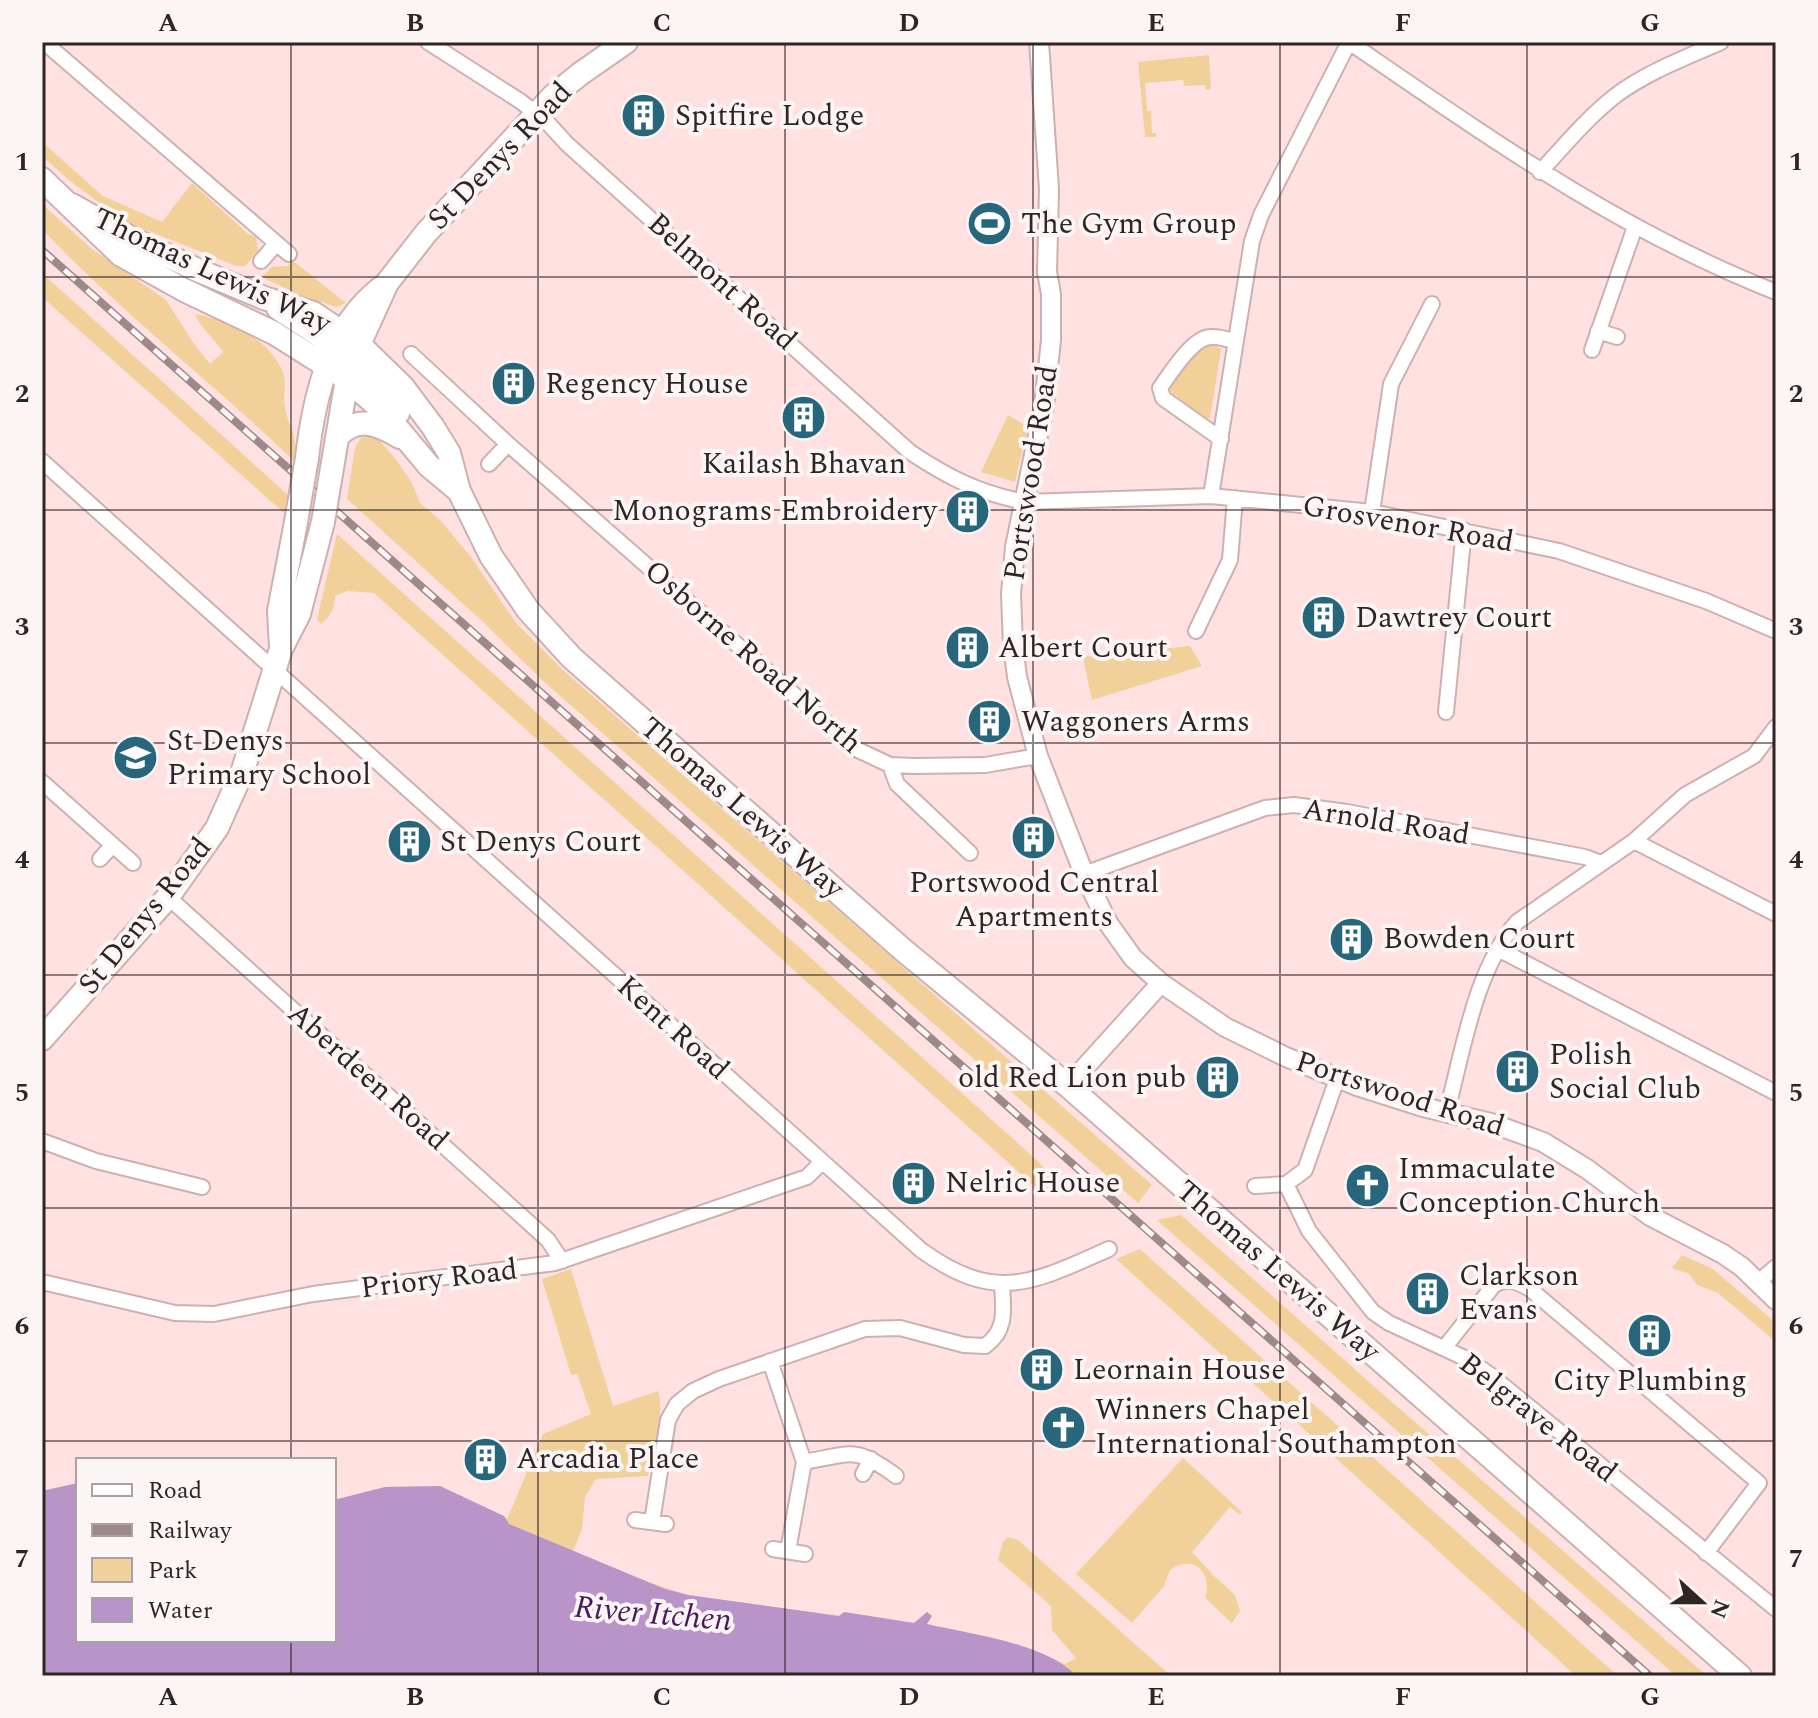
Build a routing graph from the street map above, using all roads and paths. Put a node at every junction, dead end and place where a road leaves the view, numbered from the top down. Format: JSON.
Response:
{"nodes":[{"id":1,"x":44,"y":42,"type":"edge"},
{"id":2,"x":428,"y":42,"type":"edge"},
{"id":3,"x":626,"y":42,"type":"edge"},
{"id":4,"x":1039,"y":42,"type":"edge"},
{"id":5,"x":1349,"y":42,"type":"edge"},
{"id":6,"x":1721,"y":42,"type":"edge"},
{"id":7,"x":536,"y":113,"type":"junction"},
{"id":8,"x":1540,"y":172,"type":"junction"},
{"id":9,"x":42,"y":179,"type":"edge"},
{"id":10,"x":72,"y":205,"type":"junction"},
{"id":11,"x":1635,"y":227,"type":"junction"},
{"id":12,"x":276,"y":244,"type":"junction"},
{"id":13,"x":289,"y":254,"type":"dead end"},
{"id":14,"x":261,"y":261,"type":"dead end"},
{"id":15,"x":1776,"y":292,"type":"edge"},
{"id":16,"x":1432,"y":304,"type":"dead end"},
{"id":17,"x":1598,"y":331,"type":"junction"},
{"id":18,"x":1617,"y":337,"type":"dead end"},
{"id":19,"x":1236,"y":341,"type":"junction"},
{"id":20,"x":1592,"y":350,"type":"dead end"},
{"id":21,"x":344,"y":354,"type":"junction"},
{"id":22,"x":411,"y":354,"type":"dead end"},
{"id":23,"x":338,"y":436,"type":"junction"},
{"id":24,"x":1221,"y":439,"type":"junction"},
{"id":25,"x":411,"y":443,"type":"junction"},
{"id":26,"x":508,"y":444,"type":"junction"},
{"id":27,"x":42,"y":461,"type":"edge"},
{"id":28,"x":489,"y":464,"type":"dead end"},
{"id":29,"x":459,"y":491,"type":"junction"},
{"id":30,"x":1211,"y":496,"type":"junction"},
{"id":31,"x":1235,"y":498,"type":"junction"},
{"id":32,"x":1025,"y":502,"type":"junction"},
{"id":33,"x":1372,"y":512,"type":"junction"},
{"id":34,"x":1464,"y":530,"type":"junction"},
{"id":35,"x":1196,"y":631,"type":"dead end"},
{"id":36,"x":1776,"y":631,"type":"edge"},
{"id":37,"x":278,"y":659,"type":"junction"},
{"id":38,"x":1446,"y":712,"type":"dead end"},
{"id":39,"x":1776,"y":727,"type":"edge"},
{"id":40,"x":1038,"y":756,"type":"junction"},
{"id":41,"x":890,"y":765,"type":"junction"},
{"id":42,"x":42,"y":782,"type":"edge"},
{"id":43,"x":1634,"y":841,"type":"junction"},
{"id":44,"x":965,"y":844,"type":"dead end"},
{"id":45,"x":113,"y":845,"type":"junction"},
{"id":46,"x":100,"y":859,"type":"dead end"},
{"id":47,"x":133,"y":863,"type":"dead end"},
{"id":48,"x":1601,"y":863,"type":"junction"},
{"id":49,"x":1084,"y":874,"type":"junction"},
{"id":50,"x":168,"y":897,"type":"junction"},
{"id":51,"x":1776,"y":914,"type":"edge"},
{"id":52,"x":1498,"y":949,"type":"junction"},
{"id":53,"x":1161,"y":983,"type":"junction"},
{"id":54,"x":42,"y":1039,"type":"edge"},
{"id":55,"x":1337,"y":1079,"type":"junction"},
{"id":56,"x":1068,"y":1086,"type":"junction"},
{"id":57,"x":1776,"y":1093,"type":"edge"},
{"id":58,"x":1447,"y":1111,"type":"junction"},
{"id":59,"x":42,"y":1141,"type":"edge"},
{"id":60,"x":821,"y":1163,"type":"junction"},
{"id":61,"x":1286,"y":1184,"type":"junction"},
{"id":62,"x":1255,"y":1186,"type":"dead end"},
{"id":63,"x":202,"y":1187,"type":"dead end"},
{"id":64,"x":1109,"y":1249,"type":"dead end"},
{"id":65,"x":562,"y":1261,"type":"junction"},
{"id":66,"x":1776,"y":1267,"type":"edge"},
{"id":67,"x":42,"y":1282,"type":"edge"},
{"id":68,"x":1758,"y":1282,"type":"junction"},
{"id":69,"x":1002,"y":1284,"type":"junction"},
{"id":70,"x":1776,"y":1300,"type":"edge"},
{"id":71,"x":1445,"y":1347,"type":"junction"},
{"id":72,"x":770,"y":1361,"type":"junction"},
{"id":73,"x":871,"y":1459,"type":"junction"},
{"id":74,"x":804,"y":1462,"type":"junction"},
{"id":75,"x":863,"y":1474,"type":"dead end"},
{"id":76,"x":896,"y":1476,"type":"dead end"},
{"id":77,"x":635,"y":1520,"type":"dead end"},
{"id":78,"x":773,"y":1549,"type":"dead end"},
{"id":79,"x":788,"y":1551,"type":"junction"},
{"id":80,"x":1706,"y":1553,"type":"junction"},
{"id":81,"x":805,"y":1554,"type":"dead end"},
{"id":82,"x":1776,"y":1609,"type":"edge"},
{"id":83,"x":1740,"y":1676,"type":"edge"}],
"edges":[{"from":1,"to":12,"type":"street"},
{"from":2,"to":7,"type":"street","name":"Belmont Road"},
{"from":3,"to":7,"type":"main road","name":"St Denys Road"},
{"from":4,"to":32,"type":"street","name":"Portswood Road"},
{"from":5,"to":8,"type":"street"},
{"from":5,"to":19,"type":"street"},
{"from":6,"to":8,"type":"street"},
{"from":7,"to":21,"type":"main road","name":"St Denys Road"},
{"from":7,"to":32,"type":"street","name":"Belmont Road"},
{"from":8,"to":11,"type":"street"},
{"from":9,"to":10,"type":"main road","name":"Thomas Lewis Way"},
{"from":10,"to":21,"type":"main road","name":"Thomas Lewis Way"},
{"from":10,"to":21,"type":"main road","name":"Thomas Lewis Way"},
{"from":11,"to":15,"type":"street"},
{"from":11,"to":17,"type":"street"},
{"from":12,"to":13,"type":"street"},
{"from":12,"to":14,"type":"street"},
{"from":16,"to":33,"type":"street"},
{"from":17,"to":18,"type":"street"},
{"from":17,"to":20,"type":"street"},
{"from":19,"to":24,"type":"street"},
{"from":19,"to":24,"type":"street"},
{"from":21,"to":23,"type":"main road","name":"St Denys Road"},
{"from":21,"to":25,"type":"main road","name":"Thomas Lewis Way"},
{"from":21,"to":29,"type":"main road","name":"Thomas Lewis Way"},
{"from":21,"to":37,"type":"main road","name":"St Denys Road","bridge":true},
{"from":22,"to":26,"type":"street","name":"Osborne Road North"},
{"from":23,"to":25,"type":"main road"},
{"from":23,"to":37,"type":"main road","name":"St Denys Road","bridge":true},
{"from":24,"to":30,"type":"street"},
{"from":25,"to":29,"type":"main road","name":"Thomas Lewis Way"},
{"from":26,"to":28,"type":"street"},
{"from":26,"to":41,"type":"street","name":"Osborne Road North"},
{"from":27,"to":37,"type":"street","name":"Kent Road"},
{"from":29,"to":56,"type":"main road","name":"Thomas Lewis Way"},
{"from":30,"to":31,"type":"street","name":"Grosvenor Road"},
{"from":30,"to":32,"type":"street","name":"Grosvenor Road"},
{"from":31,"to":33,"type":"street","name":"Grosvenor Road"},
{"from":31,"to":35,"type":"street"},
{"from":32,"to":40,"type":"street","name":"Portswood Road"},
{"from":33,"to":34,"type":"street","name":"Grosvenor Road"},
{"from":34,"to":36,"type":"street","name":"Grosvenor Road"},
{"from":34,"to":38,"type":"street"},
{"from":37,"to":50,"type":"main road","name":"St Denys Road"},
{"from":37,"to":60,"type":"street","name":"Kent Road"},
{"from":39,"to":43,"type":"street"},
{"from":40,"to":41,"type":"street","name":"Osborne Road North"},
{"from":40,"to":49,"type":"street","name":"Portswood Road"},
{"from":41,"to":44,"type":"street"},
{"from":42,"to":45,"type":"street"},
{"from":43,"to":48,"type":"street"},
{"from":43,"to":51,"type":"street"},
{"from":45,"to":46,"type":"street"},
{"from":45,"to":47,"type":"street"},
{"from":48,"to":49,"type":"street","name":"Arnold Road"},
{"from":48,"to":52,"type":"street"},
{"from":49,"to":53,"type":"street","name":"Portswood Road"},
{"from":50,"to":54,"type":"main road","name":"St Denys Road"},
{"from":50,"to":65,"type":"street","name":"Aberdeen Road"},
{"from":52,"to":57,"type":"street"},
{"from":52,"to":58,"type":"street"},
{"from":53,"to":55,"type":"street","name":"Portswood Road"},
{"from":53,"to":56,"type":"street"},
{"from":55,"to":58,"type":"street","name":"Portswood Road"},
{"from":55,"to":61,"type":"street"},
{"from":56,"to":83,"type":"main road","name":"Thomas Lewis Way"},
{"from":58,"to":68,"type":"street","name":"Portswood Road"},
{"from":59,"to":63,"type":"street"},
{"from":60,"to":65,"type":"street","name":"Priory Road"},
{"from":60,"to":69,"type":"street","name":"Kent Road"},
{"from":61,"to":62,"type":"street"},
{"from":61,"to":71,"type":"street","name":"Belgrave Road"},
{"from":64,"to":69,"type":"street","name":"Kent Road"},
{"from":65,"to":67,"type":"street","name":"Priory Road"},
{"from":66,"to":68,"type":"street"},
{"from":68,"to":70,"type":"street","name":"Portswood Road"},
{"from":69,"to":72,"type":"street"},
{"from":71,"to":80,"type":"street","name":"Belgrave Road"},
{"from":71,"to":80,"type":"street"},
{"from":72,"to":74,"type":"street"},
{"from":72,"to":77,"type":"street"},
{"from":73,"to":74,"type":"street"},
{"from":73,"to":75,"type":"street"},
{"from":73,"to":76,"type":"street"},
{"from":74,"to":79,"type":"street"},
{"from":78,"to":79,"type":"street"},
{"from":79,"to":81,"type":"street"},
{"from":80,"to":82,"type":"street","name":"Belgrave Road"}]}
